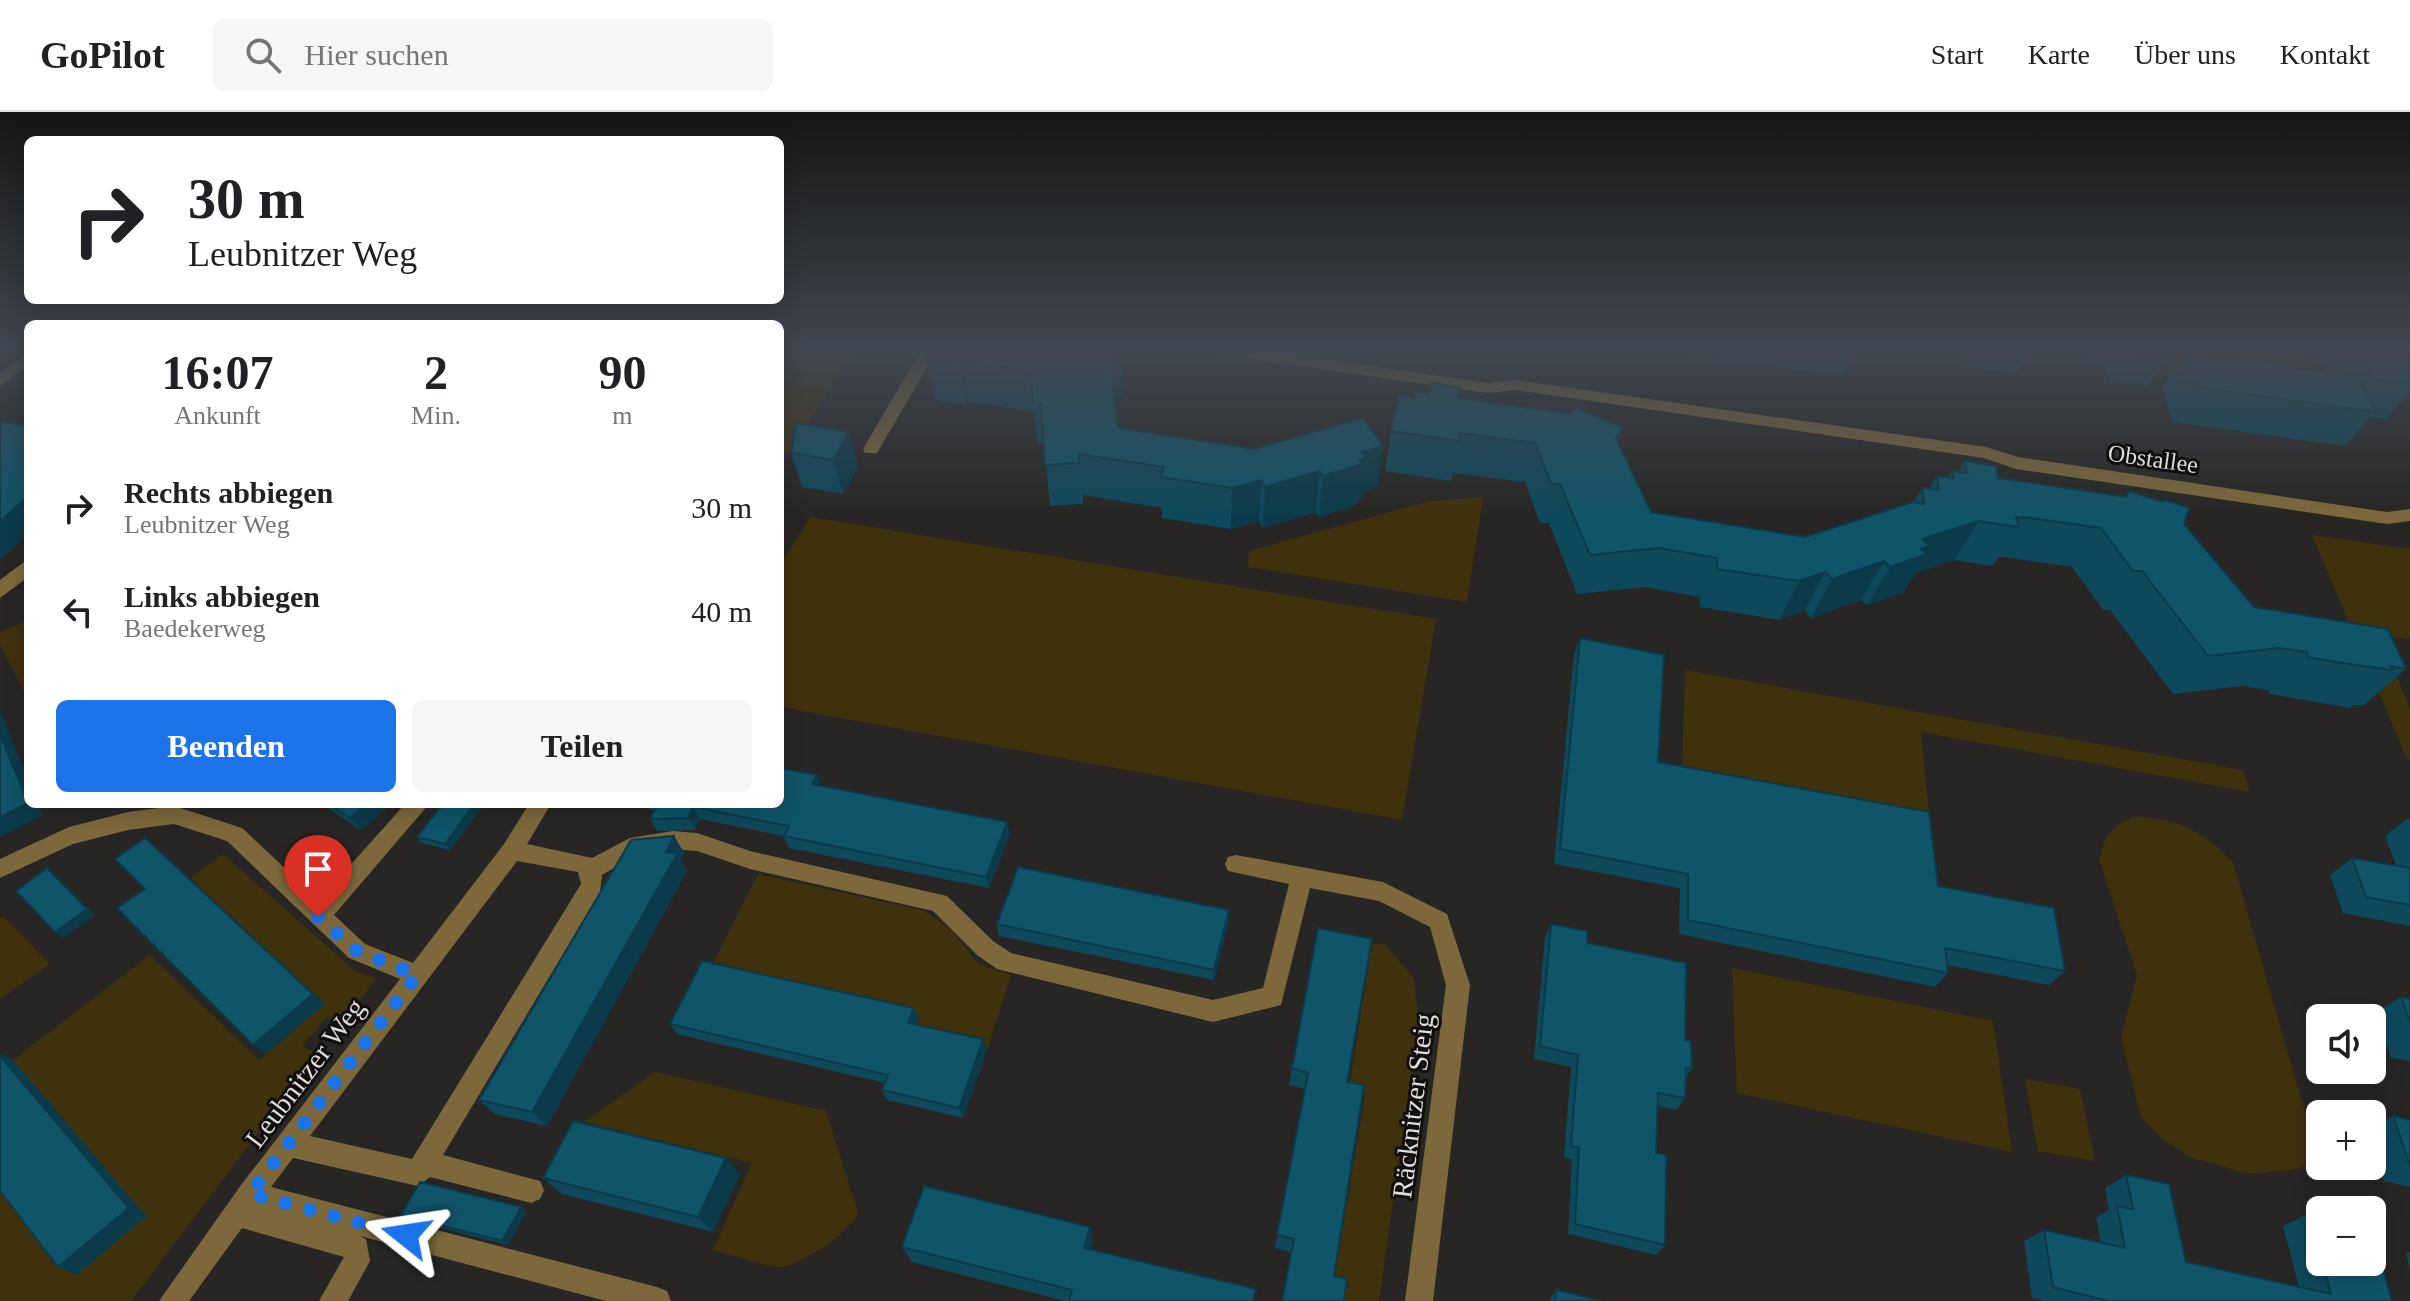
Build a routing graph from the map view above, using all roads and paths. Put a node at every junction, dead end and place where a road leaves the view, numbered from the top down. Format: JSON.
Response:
{"nodes":[{"id":1,"x":896,"y":405,"type":"edge"},
{"id":2,"x":1659,"y":405,"type":"edge"},
{"id":3,"x":871,"y":449,"type":"dead end"},
{"id":4,"x":2410,"y":515,"type":"edge"},
{"id":5,"x":24,"y":570,"type":"edge"},
{"id":6,"x":0,"y":591,"type":"edge"},
{"id":7,"x":414,"y":808,"type":"edge"},
{"id":8,"x":538,"y":808,"type":"edge"},
{"id":9,"x":512,"y":851,"type":"junction"},
{"id":10,"x":1236,"y":864,"type":"dead end"},
{"id":11,"x":0,"y":869,"type":"edge"},
{"id":12,"x":591,"y":870,"type":"junction"},
{"id":13,"x":1302,"y":877,"type":"junction"},
{"id":14,"x":318,"y":917,"type":"junction"},
{"id":15,"x":417,"y":975,"type":"junction"},
{"id":16,"x":288,"y":1144,"type":"junction"},
{"id":17,"x":424,"y":1163,"type":"junction"},
{"id":18,"x":531,"y":1190,"type":"dead end"},
{"id":19,"x":243,"y":1203,"type":"junction"},
{"id":20,"x":173,"y":1301,"type":"edge"},
{"id":21,"x":333,"y":1301,"type":"edge"},
{"id":22,"x":657,"y":1301,"type":"edge"},
{"id":23,"x":1419,"y":1301,"type":"edge"}],
"edges":[{"from":1,"to":3,"type":"street"},
{"from":2,"to":4,"type":"street","name":"Obstallee"},
{"from":5,"to":6,"type":"street"},
{"from":7,"to":14,"type":"street"},
{"from":8,"to":9,"type":"street","name":"Leubnitzer Weg"},
{"from":9,"to":12,"type":"street"},
{"from":9,"to":15,"type":"street","name":"Leubnitzer Weg"},
{"from":10,"to":13,"type":"street"},
{"from":11,"to":14,"type":"street"},
{"from":12,"to":13,"type":"street"},
{"from":12,"to":17,"type":"street"},
{"from":13,"to":23,"type":"street","name":"Räcknitzer Steig"},
{"from":14,"to":15,"type":"street"},
{"from":15,"to":16,"type":"street","name":"Leubnitzer Weg"},
{"from":16,"to":17,"type":"street"},
{"from":16,"to":19,"type":"street","name":"Leubnitzer Weg"},
{"from":17,"to":18,"type":"street"},
{"from":19,"to":20,"type":"street","name":"Leubnitzer Weg"},
{"from":19,"to":21,"type":"street"},
{"from":19,"to":22,"type":"street"}]}
